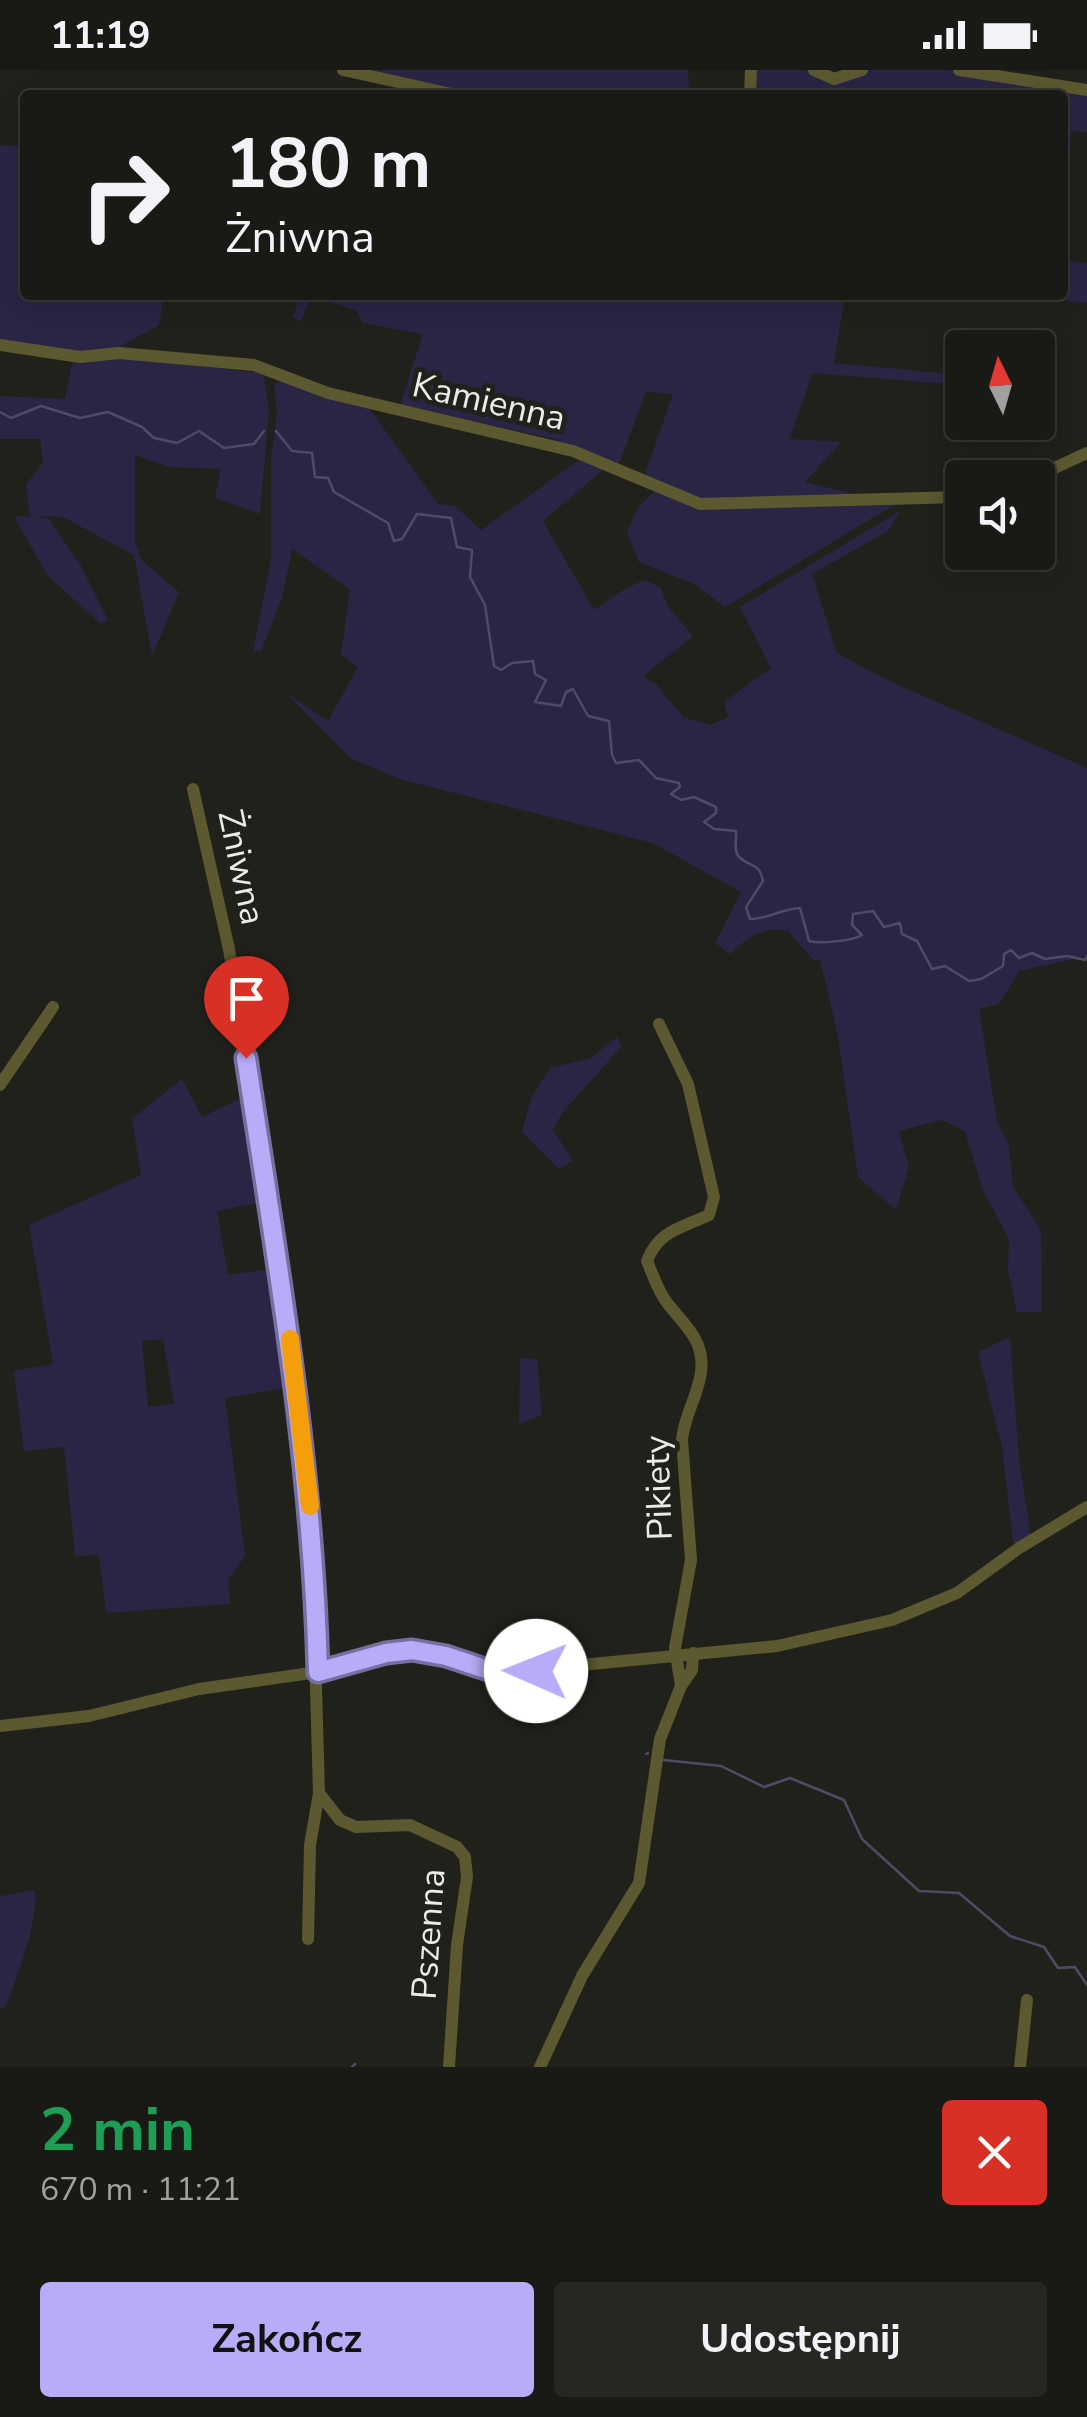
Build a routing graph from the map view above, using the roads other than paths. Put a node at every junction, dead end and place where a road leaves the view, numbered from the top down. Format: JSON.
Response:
{"nodes":[{"id":1,"x":342,"y":70,"type":"edge"},
{"id":2,"x":814,"y":70,"type":"edge"},
{"id":3,"x":862,"y":70,"type":"edge"},
{"id":4,"x":958,"y":70,"type":"edge"},
{"id":5,"x":433,"y":90,"type":"edge"},
{"id":6,"x":1087,"y":90,"type":"edge"},
{"id":7,"x":0,"y":346,"type":"edge"},
{"id":8,"x":1087,"y":453,"type":"edge"},
{"id":9,"x":1055,"y":468,"type":"edge"},
{"id":10,"x":945,"y":497,"type":"edge"},
{"id":11,"x":193,"y":789,"type":"dead end"},
{"id":12,"x":53,"y":1008,"type":"dead end"},
{"id":13,"x":659,"y":1024,"type":"dead end"},
{"id":14,"x":0,"y":1084,"type":"edge"},
{"id":15,"x":1087,"y":1507,"type":"edge"},
{"id":16,"x":693,"y":1653,"type":"junction"},
{"id":17,"x":676,"y":1655,"type":"junction"},
{"id":18,"x":318,"y":1672,"type":"junction"},
{"id":19,"x":681,"y":1686,"type":"junction"},
{"id":20,"x":0,"y":1726,"type":"edge"},
{"id":21,"x":320,"y":1793,"type":"junction"},
{"id":22,"x":308,"y":1939,"type":"dead end"},
{"id":23,"x":1028,"y":2000,"type":"dead end"},
{"id":24,"x":449,"y":2067,"type":"edge"},
{"id":25,"x":540,"y":2067,"type":"edge"},
{"id":26,"x":1020,"y":2067,"type":"edge"}],
"edges":[{"from":1,"to":5,"type":"street"},
{"from":2,"to":3,"type":"street"},
{"from":4,"to":6,"type":"street"},
{"from":7,"to":10,"type":"street","name":"Kamienna"},
{"from":8,"to":9,"type":"street"},
{"from":11,"to":18,"type":"street","name":"Żniwna"},
{"from":12,"to":14,"type":"street"},
{"from":13,"to":17,"type":"street","name":"Pikiety"},
{"from":15,"to":16,"type":"street"},
{"from":16,"to":17,"type":"street"},
{"from":16,"to":19,"type":"street"},
{"from":17,"to":18,"type":"street"},
{"from":17,"to":19,"type":"street"},
{"from":18,"to":20,"type":"street"},
{"from":18,"to":21,"type":"street"},
{"from":19,"to":25,"type":"street"},
{"from":21,"to":22,"type":"street"},
{"from":21,"to":24,"type":"street","name":"Pszenna"},
{"from":23,"to":26,"type":"street"}]}
